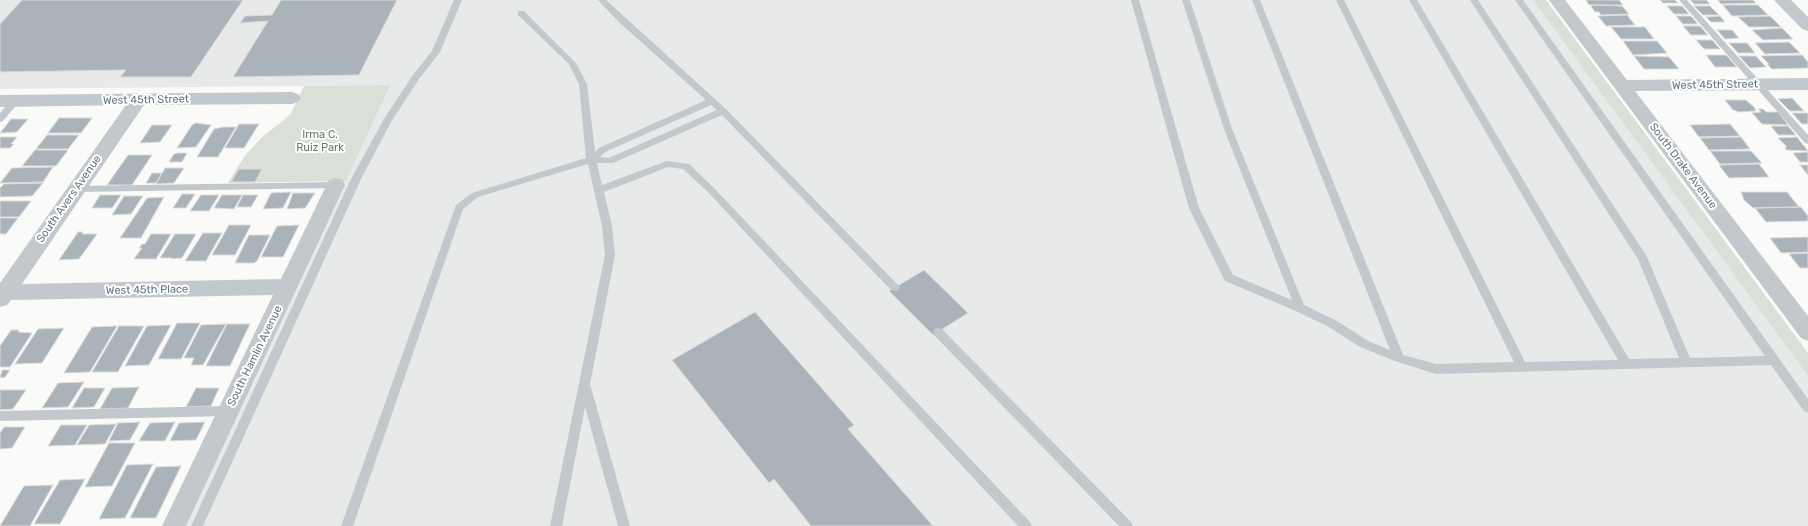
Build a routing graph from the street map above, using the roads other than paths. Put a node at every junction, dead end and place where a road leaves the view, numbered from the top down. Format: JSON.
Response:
{"nodes":[{"id":1,"x":458,"y":0,"type":"edge"},
{"id":2,"x":602,"y":0,"type":"edge"},
{"id":3,"x":1135,"y":0,"type":"edge"},
{"id":4,"x":1186,"y":0,"type":"edge"},
{"id":5,"x":1256,"y":0,"type":"edge"},
{"id":6,"x":1340,"y":0,"type":"edge"},
{"id":7,"x":1413,"y":0,"type":"edge"},
{"id":8,"x":1474,"y":0,"type":"edge"},
{"id":9,"x":1519,"y":0,"type":"edge"},
{"id":10,"x":1557,"y":0,"type":"edge"},
{"id":11,"x":1683,"y":0,"type":"edge"},
{"id":12,"x":1782,"y":0,"type":"edge"},
{"id":13,"x":520,"y":13,"type":"dead end"},
{"id":14,"x":1808,"y":26,"type":"edge"},
{"id":15,"x":1758,"y":84,"type":"junction"},
{"id":16,"x":1808,"y":84,"type":"edge"},
{"id":17,"x":1622,"y":86,"type":"junction"},
{"id":18,"x":292,"y":98,"type":"dead end"},
{"id":19,"x":139,"y":100,"type":"junction"},
{"id":20,"x":8,"y":101,"type":"edge"},
{"id":21,"x":712,"y":101,"type":"junction"},
{"id":22,"x":724,"y":110,"type":"junction"},
{"id":23,"x":0,"y":120,"type":"edge"},
{"id":24,"x":1808,"y":141,"type":"edge"},
{"id":25,"x":590,"y":160,"type":"junction"},
{"id":26,"x":336,"y":185,"type":"joint"},
{"id":27,"x":76,"y":189,"type":"junction"},
{"id":28,"x":599,"y":190,"type":"junction"},
{"id":29,"x":895,"y":287,"type":"dead end"},
{"id":30,"x":288,"y":288,"type":"junction"},
{"id":31,"x":3,"y":296,"type":"edge"},
{"id":32,"x":1300,"y":308,"type":"junction"},
{"id":33,"x":938,"y":332,"type":"dead end"},
{"id":34,"x":1808,"y":332,"type":"edge"},
{"id":35,"x":1399,"y":358,"type":"junction"},
{"id":36,"x":1774,"y":360,"type":"junction"},
{"id":37,"x":1687,"y":363,"type":"junction"},
{"id":38,"x":1626,"y":364,"type":"junction"},
{"id":39,"x":1522,"y":367,"type":"junction"},
{"id":40,"x":584,"y":383,"type":"junction"},
{"id":41,"x":1808,"y":408,"type":"edge"},
{"id":42,"x":229,"y":411,"type":"junction"},
{"id":43,"x":0,"y":416,"type":"edge"},
{"id":44,"x":174,"y":526,"type":"edge"},
{"id":45,"x":197,"y":526,"type":"edge"},
{"id":46,"x":347,"y":526,"type":"edge"},
{"id":47,"x":556,"y":526,"type":"edge"},
{"id":48,"x":624,"y":526,"type":"edge"},
{"id":49,"x":1026,"y":526,"type":"edge"},
{"id":50,"x":1127,"y":526,"type":"edge"}],
"edges":[{"from":1,"to":45,"type":"lane"},
{"from":2,"to":21,"type":"lane"},
{"from":3,"to":32,"type":"lane"},
{"from":4,"to":32,"type":"lane"},
{"from":5,"to":35,"type":"lane"},
{"from":6,"to":39,"type":"lane"},
{"from":7,"to":38,"type":"lane"},
{"from":8,"to":37,"type":"lane"},
{"from":9,"to":36,"type":"lane"},
{"from":10,"to":17,"type":"street","name":"South Drake Avenue"},
{"from":11,"to":15,"type":"lane"},
{"from":12,"to":14,"type":"street"},
{"from":13,"to":25,"type":"lane"},
{"from":15,"to":16,"type":"street","name":"West 45th Street"},
{"from":15,"to":17,"type":"street","name":"West 45th Street"},
{"from":15,"to":24,"type":"lane"},
{"from":17,"to":34,"type":"street","name":"South Drake Avenue"},
{"from":18,"to":19,"type":"street","name":"West 45th Street"},
{"from":19,"to":20,"type":"street","name":"West 45th Street"},
{"from":19,"to":27,"type":"street","name":"South Avers Avenue"},
{"from":20,"to":23,"type":"lane"},
{"from":21,"to":22,"type":"lane"},
{"from":21,"to":25,"type":"lane"},
{"from":22,"to":25,"type":"lane"},
{"from":22,"to":29,"type":"lane"},
{"from":25,"to":28,"type":"lane"},
{"from":25,"to":46,"type":"lane"},
{"from":26,"to":27,"type":"lane"},
{"from":26,"to":30,"type":"street","name":"South Hamlin Avenue"},
{"from":27,"to":31,"type":"street","name":"South Avers Avenue"},
{"from":28,"to":40,"type":"lane"},
{"from":28,"to":49,"type":"lane"},
{"from":30,"to":31,"type":"street","name":"West 45th Place"},
{"from":30,"to":42,"type":"street","name":"South Hamlin Avenue"},
{"from":32,"to":35,"type":"lane"},
{"from":33,"to":50,"type":"lane"},
{"from":35,"to":39,"type":"lane"},
{"from":36,"to":37,"type":"lane"},
{"from":36,"to":41,"type":"lane"},
{"from":37,"to":38,"type":"lane"},
{"from":38,"to":39,"type":"lane"},
{"from":40,"to":47,"type":"lane"},
{"from":40,"to":48,"type":"lane"},
{"from":42,"to":43,"type":"lane"},
{"from":42,"to":44,"type":"street","name":"South Hamlin Avenue"}]}
